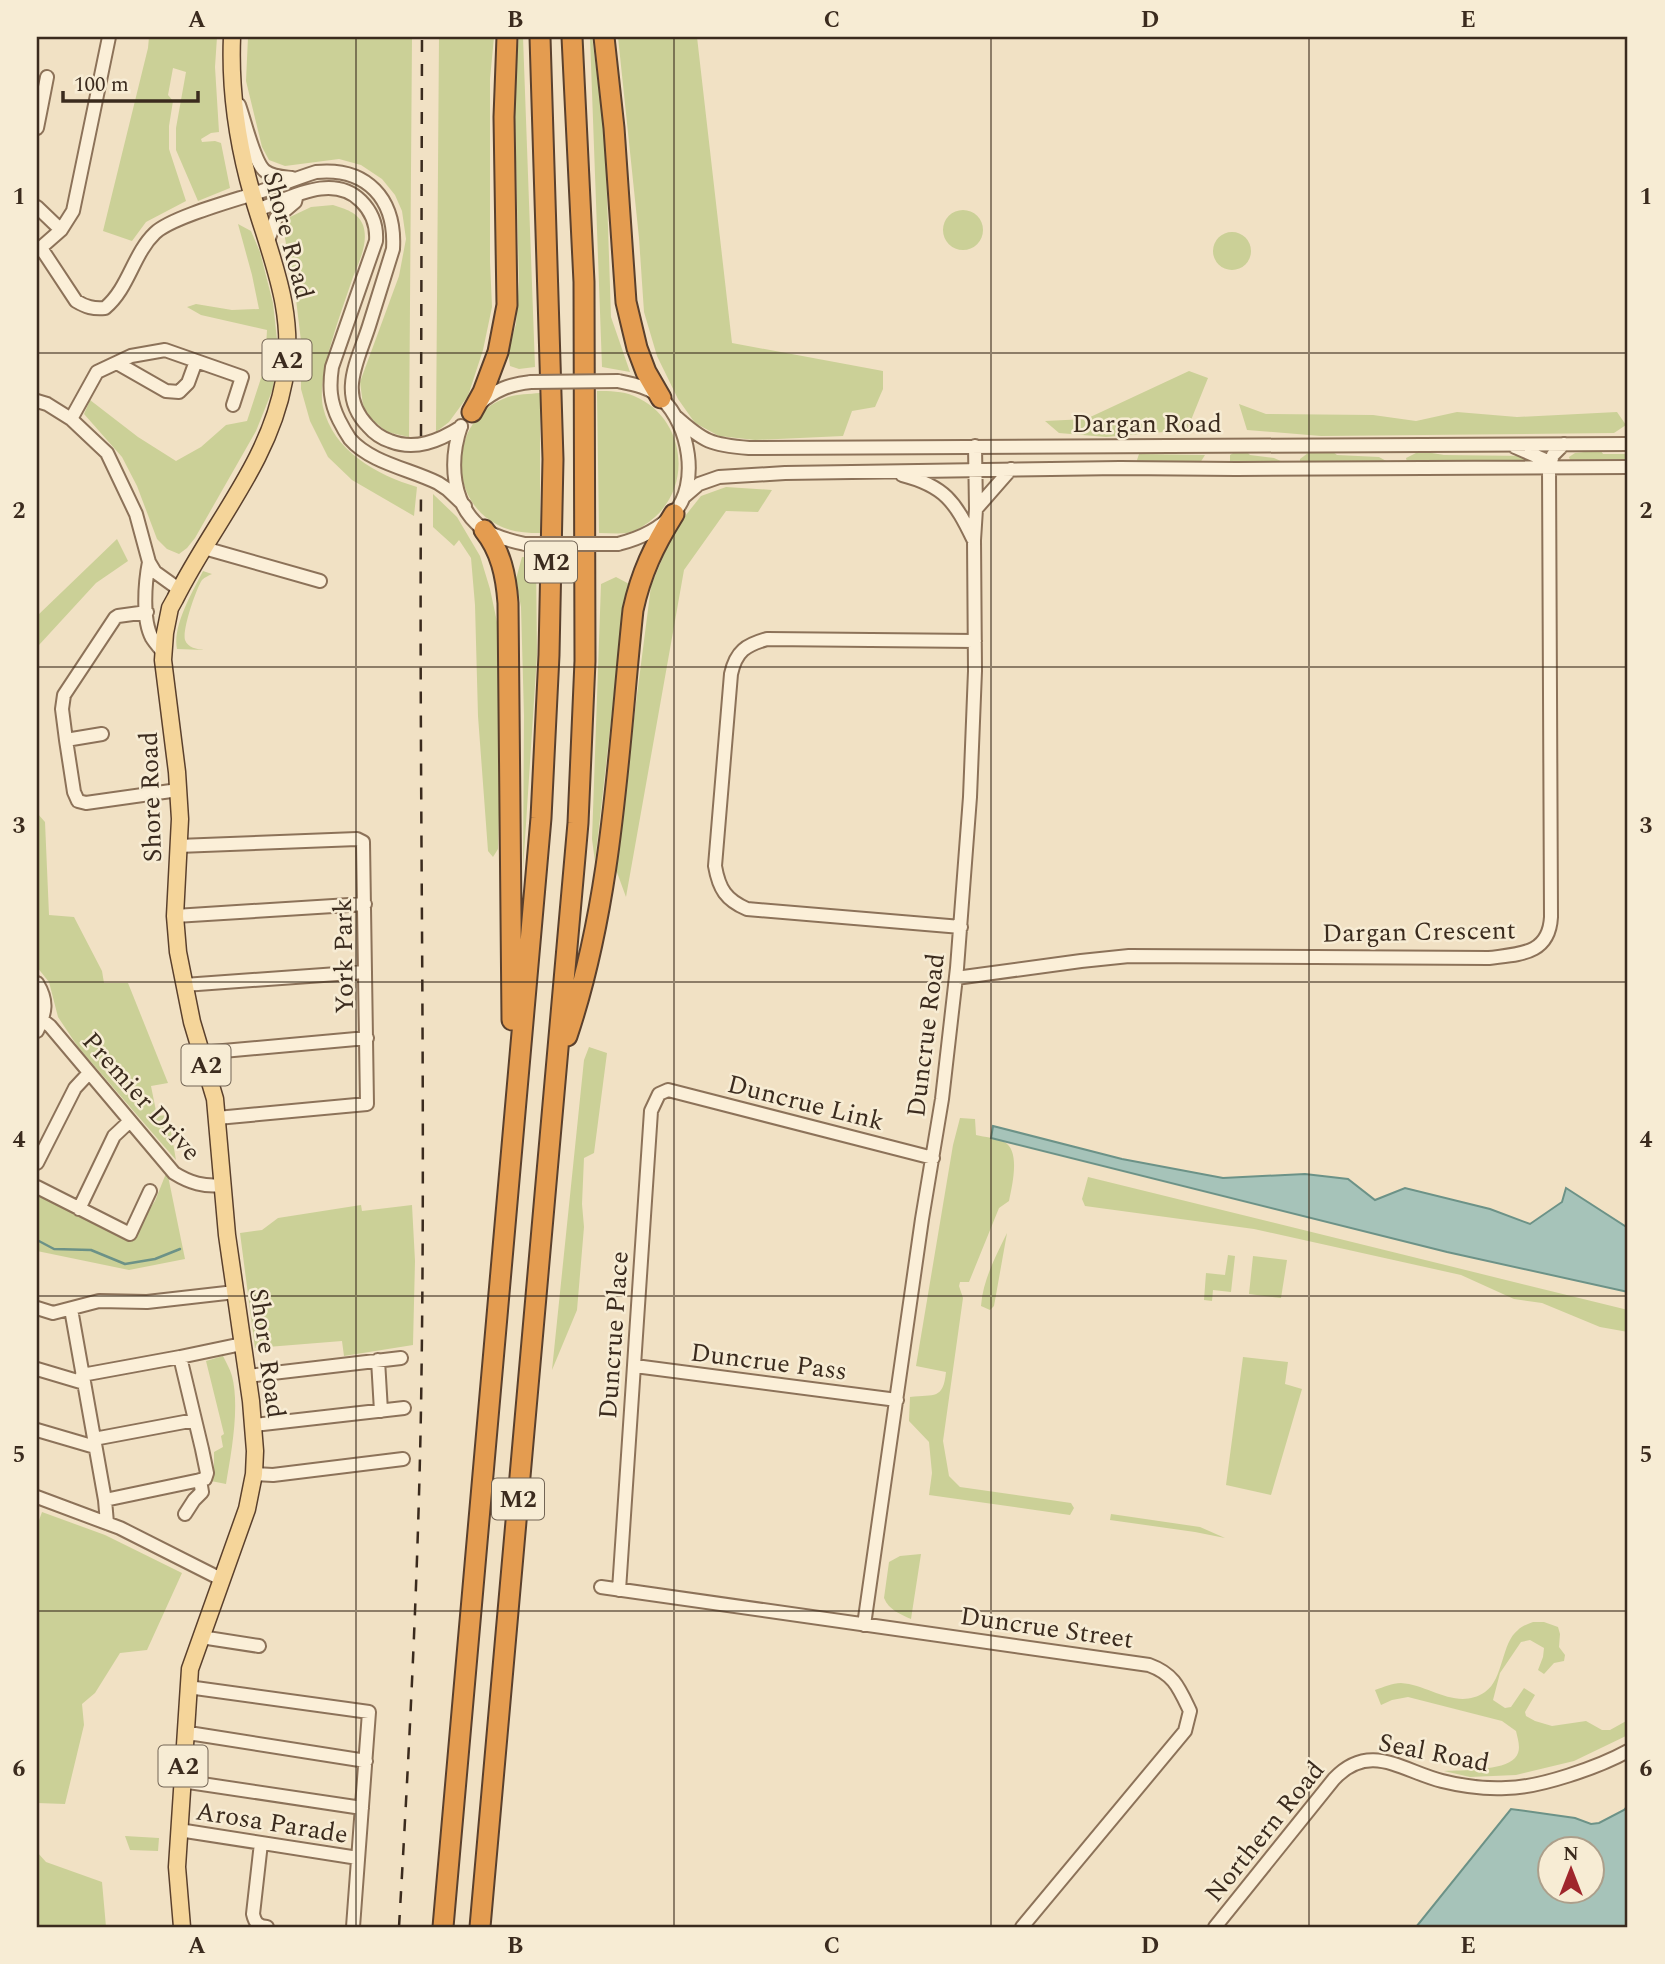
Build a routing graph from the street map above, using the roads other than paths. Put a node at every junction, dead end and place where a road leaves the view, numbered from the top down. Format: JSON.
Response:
{"nodes":[{"id":1,"x":109,"y":37,"type":"edge"},
{"id":2,"x":232,"y":37,"type":"edge"},
{"id":3,"x":507,"y":37,"type":"edge"},
{"id":4,"x":540,"y":37,"type":"edge"},
{"id":5,"x":572,"y":37,"type":"edge"},
{"id":6,"x":604,"y":37,"type":"edge"},
{"id":7,"x":47,"y":77,"type":"dead end"},
{"id":8,"x":232,"y":88,"type":"junction"},
{"id":9,"x":38,"y":113,"type":"edge"},
{"id":10,"x":37,"y":128,"type":"edge"},
{"id":11,"x":295,"y":178,"type":"junction"},
{"id":12,"x":298,"y":195,"type":"junction"},
{"id":13,"x":255,"y":202,"type":"junction"},
{"id":14,"x":37,"y":207,"type":"edge"},
{"id":15,"x":61,"y":230,"type":"junction"},
{"id":16,"x":268,"y":241,"type":"junction"},
{"id":17,"x":39,"y":249,"type":"edge"},
{"id":18,"x":196,"y":361,"type":"junction"},
{"id":19,"x":117,"y":363,"type":"junction"},
{"id":20,"x":661,"y":398,"type":"junction"},
{"id":21,"x":37,"y":401,"type":"edge"},
{"id":22,"x":233,"y":405,"type":"dead end"},
{"id":23,"x":676,"y":416,"type":"junction"},
{"id":24,"x":71,"y":419,"type":"junction"},
{"id":25,"x":466,"y":419,"type":"junction"},
{"id":26,"x":1509,"y":444,"type":"junction"},
{"id":27,"x":1564,"y":444,"type":"junction"},
{"id":28,"x":1628,"y":444,"type":"edge"},
{"id":29,"x":975,"y":446,"type":"junction"},
{"id":30,"x":1550,"y":464,"type":"junction"},
{"id":31,"x":1628,"y":467,"type":"edge"},
{"id":32,"x":976,"y":469,"type":"junction"},
{"id":33,"x":1011,"y":469,"type":"junction"},
{"id":34,"x":889,"y":472,"type":"junction"},
{"id":35,"x":685,"y":496,"type":"junction"},
{"id":36,"x":464,"y":506,"type":"junction"},
{"id":37,"x":976,"y":509,"type":"junction"},
{"id":38,"x":674,"y":514,"type":"junction"},
{"id":39,"x":484,"y":530,"type":"junction"},
{"id":40,"x":974,"y":540,"type":"junction"},
{"id":41,"x":204,"y":548,"type":"junction"},
{"id":42,"x":149,"y":562,"type":"junction"},
{"id":43,"x":320,"y":581,"type":"dead end"},
{"id":44,"x":180,"y":590,"type":"junction"},
{"id":45,"x":147,"y":612,"type":"junction"},
{"id":46,"x":975,"y":641,"type":"junction"},
{"id":47,"x":163,"y":652,"type":"junction"},
{"id":48,"x":102,"y":734,"type":"dead end"},
{"id":49,"x":66,"y":740,"type":"junction"},
{"id":50,"x":178,"y":789,"type":"junction"},
{"id":51,"x":178,"y":846,"type":"junction"},
{"id":52,"x":365,"y":904,"type":"junction"},
{"id":53,"x":175,"y":916,"type":"junction"},
{"id":54,"x":961,"y":927,"type":"junction"},
{"id":55,"x":365,"y":972,"type":"junction"},
{"id":56,"x":956,"y":978,"type":"junction"},
{"id":57,"x":37,"y":982,"type":"edge"},
{"id":58,"x":184,"y":985,"type":"junction"},
{"id":59,"x":39,"y":1022,"type":"edge"},
{"id":60,"x":367,"y":1038,"type":"junction"},
{"id":61,"x":201,"y":1053,"type":"junction"},
{"id":62,"x":556,"y":1071,"type":"junction"},
{"id":63,"x":89,"y":1073,"type":"junction"},
{"id":64,"x":518,"y":1087,"type":"junction"},
{"id":65,"x":667,"y":1090,"type":"joint"},
{"id":66,"x":217,"y":1118,"type":"junction"},
{"id":67,"x":130,"y":1121,"type":"junction"},
{"id":68,"x":933,"y":1158,"type":"junction"},
{"id":69,"x":37,"y":1163,"type":"edge"},
{"id":70,"x":223,"y":1185,"type":"junction"},
{"id":71,"x":37,"y":1187,"type":"edge"},
{"id":72,"x":150,"y":1191,"type":"dead end"},
{"id":73,"x":79,"y":1209,"type":"junction"},
{"id":74,"x":234,"y":1292,"type":"junction"},
{"id":75,"x":37,"y":1308,"type":"edge"},
{"id":76,"x":71,"y":1309,"type":"junction"},
{"id":77,"x":242,"y":1344,"type":"junction"},
{"id":78,"x":180,"y":1357,"type":"junction"},
{"id":79,"x":401,"y":1358,"type":"dead end"},
{"id":80,"x":378,"y":1360,"type":"junction"},
{"id":81,"x":635,"y":1366,"type":"junction"},
{"id":82,"x":37,"y":1369,"type":"edge"},
{"id":83,"x":247,"y":1376,"type":"junction"},
{"id":84,"x":83,"y":1379,"type":"junction"},
{"id":85,"x":897,"y":1400,"type":"junction"},
{"id":86,"x":404,"y":1408,"type":"dead end"},
{"id":87,"x":381,"y":1411,"type":"junction"},
{"id":88,"x":195,"y":1420,"type":"junction"},
{"id":89,"x":254,"y":1425,"type":"junction"},
{"id":90,"x":37,"y":1430,"type":"edge"},
{"id":91,"x":94,"y":1443,"type":"junction"},
{"id":92,"x":403,"y":1459,"type":"dead end"},
{"id":93,"x":254,"y":1474,"type":"junction"},
{"id":94,"x":200,"y":1480,"type":"junction"},
{"id":95,"x":37,"y":1497,"type":"edge"},
{"id":96,"x":105,"y":1500,"type":"junction"},
{"id":97,"x":185,"y":1514,"type":"dead end"},
{"id":98,"x":107,"y":1523,"type":"junction"},
{"id":99,"x":221,"y":1579,"type":"junction"},
{"id":100,"x":601,"y":1587,"type":"dead end"},
{"id":101,"x":619,"y":1590,"type":"junction"},
{"id":102,"x":864,"y":1625,"type":"junction"},
{"id":103,"x":201,"y":1637,"type":"junction"},
{"id":104,"x":259,"y":1646,"type":"dead end"},
{"id":105,"x":188,"y":1687,"type":"junction"},
{"id":106,"x":185,"y":1735,"type":"junction"},
{"id":107,"x":1628,"y":1751,"type":"edge"},
{"id":108,"x":366,"y":1760,"type":"junction"},
{"id":109,"x":1350,"y":1765,"type":"joint"},
{"id":110,"x":182,"y":1781,"type":"junction"},
{"id":111,"x":362,"y":1808,"type":"junction"},
{"id":112,"x":179,"y":1830,"type":"junction"},
{"id":113,"x":261,"y":1843,"type":"junction"},
{"id":114,"x":358,"y":1858,"type":"junction"},
{"id":115,"x":182,"y":1927,"type":"edge"},
{"id":116,"x":267,"y":1927,"type":"edge"},
{"id":117,"x":353,"y":1927,"type":"edge"},
{"id":118,"x":443,"y":1927,"type":"edge"},
{"id":119,"x":480,"y":1927,"type":"edge"},
{"id":120,"x":1022,"y":1927,"type":"edge"},
{"id":121,"x":1215,"y":1927,"type":"edge"}],
"edges":[{"from":1,"to":15,"type":"street"},
{"from":2,"to":8,"type":"main road","name":"Shore Road","number":"A2"},
{"from":3,"to":25,"type":"highway"},
{"from":4,"to":64,"type":"highway","number":"M2"},
{"from":5,"to":62,"type":"highway","number":"M2"},
{"from":6,"to":20,"type":"highway"},
{"from":7,"to":9,"type":"street"},
{"from":8,"to":11,"type":"street"},
{"from":8,"to":13,"type":"main road","name":"Shore Road","number":"A2"},
{"from":9,"to":10,"type":"street"},
{"from":11,"to":13,"type":"street"},
{"from":11,"to":25,"type":"street"},
{"from":12,"to":13,"type":"street"},
{"from":12,"to":16,"type":"street"},
{"from":12,"to":36,"type":"street"},
{"from":13,"to":16,"type":"main road","name":"Shore Road","number":"A2"},
{"from":13,"to":17,"type":"street"},
{"from":14,"to":15,"type":"street"},
{"from":15,"to":17,"type":"street"},
{"from":16,"to":41,"type":"main road","name":"Shore Road","number":"A2"},
{"from":18,"to":19,"type":"street"},
{"from":18,"to":19,"type":"street"},
{"from":18,"to":22,"type":"street"},
{"from":19,"to":24,"type":"street"},
{"from":20,"to":23,"type":"street"},
{"from":20,"to":25,"type":"street","bridge":true},
{"from":21,"to":24,"type":"street"},
{"from":23,"to":29,"type":"street","name":"Dargan Road"},
{"from":23,"to":35,"type":"street"},
{"from":24,"to":42,"type":"street"},
{"from":25,"to":36,"type":"street"},
{"from":26,"to":27,"type":"street","name":"Dargan Road"},
{"from":26,"to":29,"type":"street","name":"Dargan Road"},
{"from":26,"to":30,"type":"street"},
{"from":27,"to":28,"type":"street","name":"Dargan Road"},
{"from":27,"to":30,"type":"street"},
{"from":29,"to":32,"type":"street","name":"Duncrue Road"},
{"from":30,"to":31,"type":"street","name":"Dargan Road"},
{"from":30,"to":33,"type":"street","name":"Dargan Road"},
{"from":30,"to":56,"type":"street","name":"Dargan Crescent"},
{"from":32,"to":33,"type":"street","name":"Dargan Road"},
{"from":32,"to":34,"type":"street","name":"Dargan Road"},
{"from":32,"to":37,"type":"street","name":"Duncrue Road"},
{"from":33,"to":37,"type":"street"},
{"from":34,"to":35,"type":"street","name":"Dargan Road"},
{"from":34,"to":40,"type":"street"},
{"from":35,"to":38,"type":"street"},
{"from":36,"to":39,"type":"street"},
{"from":37,"to":40,"type":"street","name":"Duncrue Road"},
{"from":38,"to":39,"type":"street","bridge":true},
{"from":38,"to":62,"type":"highway"},
{"from":39,"to":64,"type":"highway"},
{"from":40,"to":46,"type":"street","name":"Duncrue Road"},
{"from":41,"to":43,"type":"street"},
{"from":41,"to":44,"type":"main road","name":"Shore Road","number":"A2"},
{"from":42,"to":44,"type":"street"},
{"from":42,"to":45,"type":"street"},
{"from":44,"to":47,"type":"main road","name":"Shore Road","number":"A2"},
{"from":45,"to":47,"type":"street"},
{"from":45,"to":49,"type":"street"},
{"from":46,"to":54,"type":"street","name":"Duncrue Road"},
{"from":46,"to":54,"type":"street"},
{"from":47,"to":50,"type":"main road","name":"Shore Road","number":"A2"},
{"from":48,"to":49,"type":"street"},
{"from":49,"to":50,"type":"street"},
{"from":50,"to":51,"type":"main road","name":"Shore Road","number":"A2"},
{"from":51,"to":52,"type":"street","name":"York Park"},
{"from":51,"to":53,"type":"main road","name":"Shore Road","number":"A2"},
{"from":52,"to":53,"type":"street"},
{"from":52,"to":55,"type":"street","name":"York Park"},
{"from":53,"to":58,"type":"main road","name":"Shore Road","number":"A2"},
{"from":54,"to":56,"type":"street","name":"Duncrue Road"},
{"from":55,"to":58,"type":"street"},
{"from":55,"to":60,"type":"street","name":"York Park"},
{"from":56,"to":68,"type":"street","name":"Duncrue Road"},
{"from":57,"to":59,"type":"street"},
{"from":58,"to":61,"type":"main road","name":"Shore Road","number":"A2"},
{"from":59,"to":63,"type":"street","name":"Premier Drive"},
{"from":60,"to":61,"type":"street"},
{"from":60,"to":66,"type":"street","name":"York Park"},
{"from":61,"to":66,"type":"main road","name":"Shore Road","number":"A2"},
{"from":62,"to":119,"type":"highway","number":"M2"},
{"from":63,"to":67,"type":"street","name":"Premier Drive"},
{"from":63,"to":69,"type":"street"},
{"from":64,"to":118,"type":"highway","number":"M2"},
{"from":65,"to":68,"type":"street","name":"Duncrue Link"},
{"from":65,"to":81,"type":"street","name":"Duncrue Place"},
{"from":66,"to":70,"type":"main road","name":"Shore Road","number":"A2"},
{"from":67,"to":70,"type":"street","name":"Premier Drive"},
{"from":67,"to":73,"type":"street"},
{"from":68,"to":85,"type":"street","name":"Duncrue Road"},
{"from":70,"to":74,"type":"main road","name":"Shore Road","number":"A2"},
{"from":71,"to":73,"type":"street"},
{"from":72,"to":73,"type":"street"},
{"from":74,"to":76,"type":"street"},
{"from":74,"to":77,"type":"main road","name":"Shore Road","number":"A2"},
{"from":75,"to":76,"type":"street"},
{"from":76,"to":84,"type":"street"},
{"from":77,"to":78,"type":"street"},
{"from":77,"to":83,"type":"main road","name":"Shore Road","number":"A2"},
{"from":78,"to":84,"type":"street"},
{"from":78,"to":88,"type":"street"},
{"from":79,"to":80,"type":"street"},
{"from":80,"to":83,"type":"street"},
{"from":80,"to":87,"type":"street"},
{"from":81,"to":85,"type":"street","name":"Duncrue Pass"},
{"from":81,"to":101,"type":"street","name":"Duncrue Place"},
{"from":82,"to":84,"type":"street"},
{"from":83,"to":89,"type":"main road","name":"Shore Road","number":"A2"},
{"from":84,"to":91,"type":"street"},
{"from":85,"to":102,"type":"street","name":"Duncrue Road"},
{"from":86,"to":87,"type":"street"},
{"from":87,"to":89,"type":"street"},
{"from":88,"to":91,"type":"street"},
{"from":88,"to":94,"type":"street"},
{"from":89,"to":93,"type":"main road","name":"Shore Road","number":"A2"},
{"from":90,"to":91,"type":"street"},
{"from":91,"to":96,"type":"street"},
{"from":92,"to":93,"type":"street"},
{"from":93,"to":99,"type":"main road","name":"Shore Road","number":"A2"},
{"from":94,"to":96,"type":"street"},
{"from":94,"to":97,"type":"street"},
{"from":95,"to":98,"type":"street"},
{"from":96,"to":98,"type":"street"},
{"from":98,"to":99,"type":"street"},
{"from":99,"to":103,"type":"main road","number":"A2"},
{"from":100,"to":101,"type":"street","name":"Duncrue Street"},
{"from":101,"to":102,"type":"street","name":"Duncrue Street"},
{"from":102,"to":120,"type":"street","name":"Duncrue Street"},
{"from":103,"to":104,"type":"street"},
{"from":103,"to":105,"type":"main road","number":"A2"},
{"from":105,"to":106,"type":"main road","number":"A2"},
{"from":105,"to":108,"type":"street"},
{"from":106,"to":108,"type":"street"},
{"from":106,"to":110,"type":"main road","number":"A2"},
{"from":107,"to":109,"type":"street","name":"Seal Road"},
{"from":108,"to":111,"type":"street"},
{"from":109,"to":121,"type":"street","name":"Northern Road"},
{"from":110,"to":111,"type":"street"},
{"from":110,"to":112,"type":"main road","number":"A2"},
{"from":111,"to":114,"type":"street"},
{"from":112,"to":113,"type":"street","name":"Arosa Parade"},
{"from":112,"to":115,"type":"main road","number":"A2"},
{"from":113,"to":114,"type":"street","name":"Arosa Parade"},
{"from":113,"to":116,"type":"street"},
{"from":114,"to":117,"type":"street"}]}
